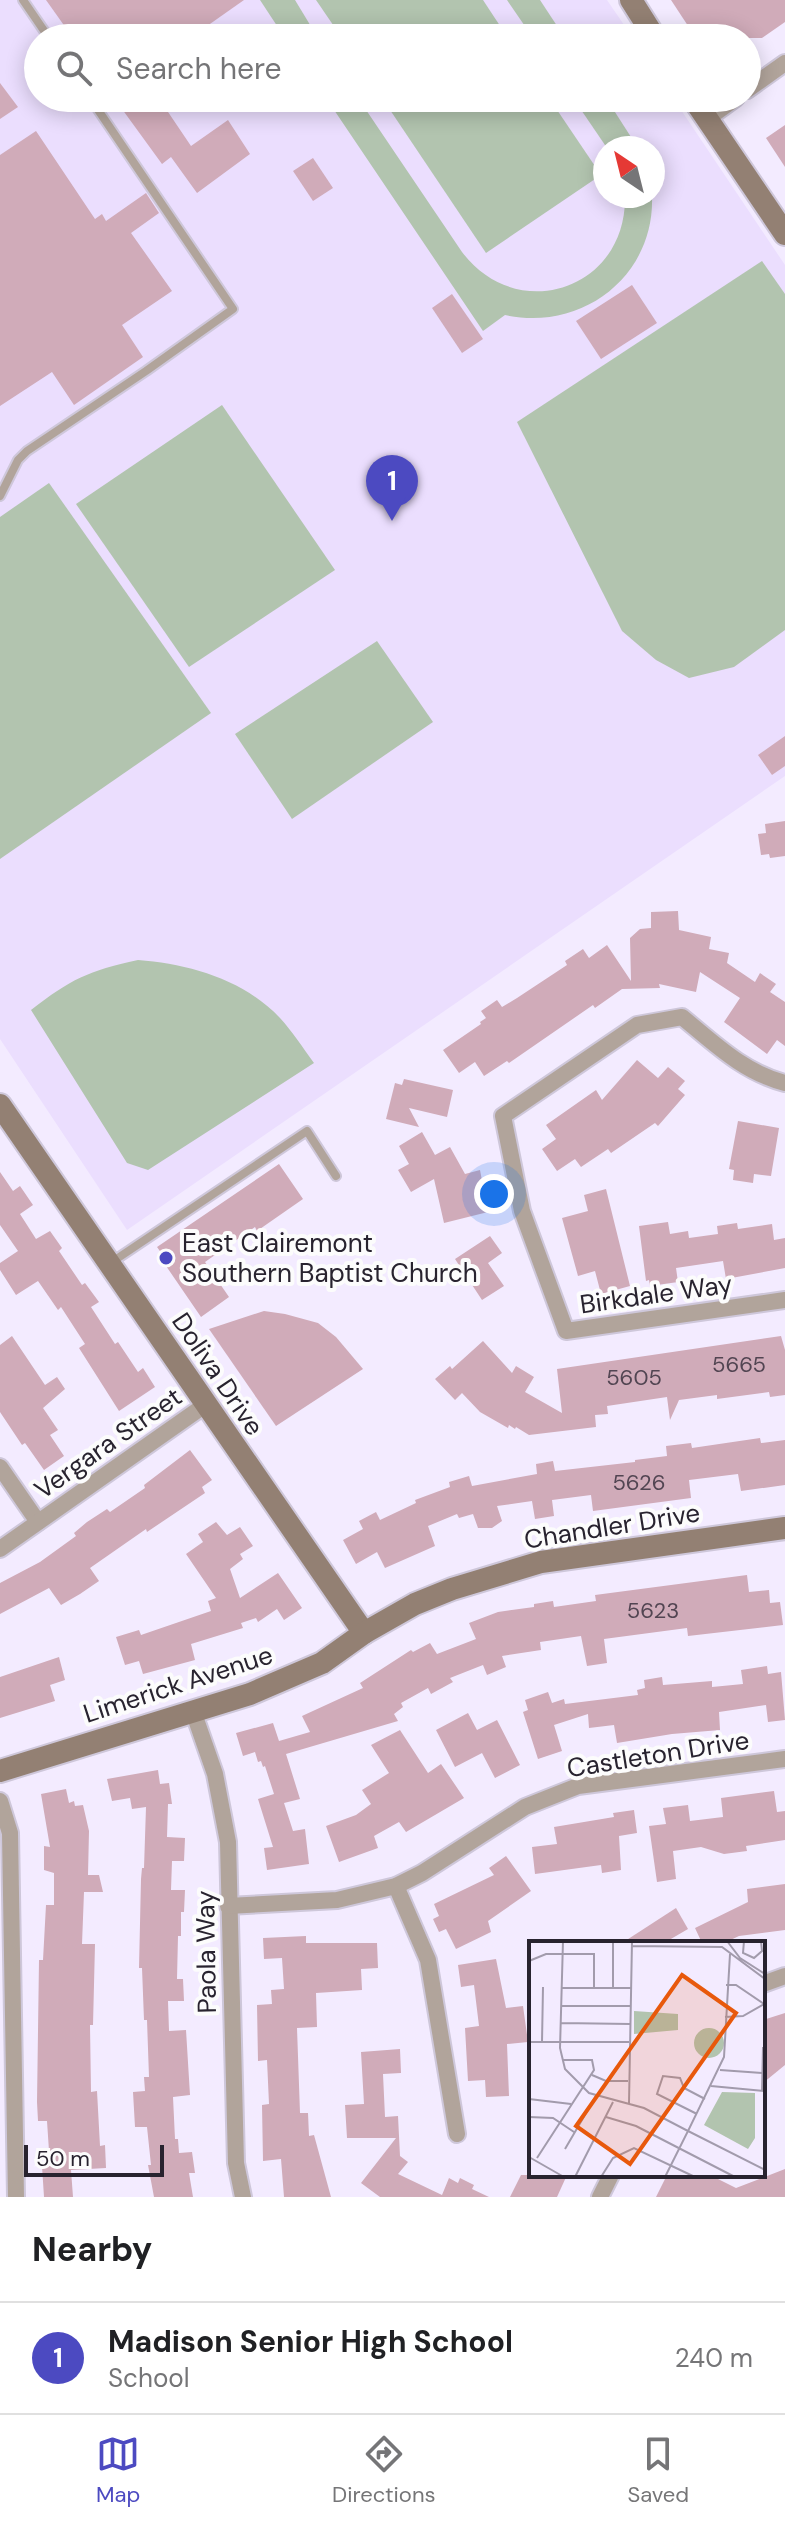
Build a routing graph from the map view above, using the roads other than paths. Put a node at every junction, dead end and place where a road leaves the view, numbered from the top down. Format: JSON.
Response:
{"nodes":[{"id":1,"x":23,"y":0,"type":"edge"},
{"id":2,"x":631,"y":0,"type":"edge"},
{"id":3,"x":39,"y":24,"type":"edge"},
{"id":4,"x":646,"y":24,"type":"edge"},
{"id":5,"x":785,"y":63,"type":"edge"},
{"id":6,"x":761,"y":80,"type":"edge"},
{"id":7,"x":99,"y":112,"type":"edge"},
{"id":8,"x":702,"y":112,"type":"edge"},
{"id":9,"x":717,"y":112,"type":"edge"},
{"id":10,"x":707,"y":119,"type":"junction"},
{"id":11,"x":785,"y":234,"type":"edge"},
{"id":12,"x":0,"y":496,"type":"edge"},
{"id":13,"x":785,"y":1083,"type":"edge"},
{"id":14,"x":0,"y":1105,"type":"edge"},
{"id":15,"x":336,"y":1176,"type":"dead end"},
{"id":16,"x":109,"y":1264,"type":"junction"},
{"id":17,"x":785,"y":1300,"type":"edge"},
{"id":18,"x":205,"y":1405,"type":"junction"},
{"id":19,"x":0,"y":1467,"type":"edge"},
{"id":20,"x":38,"y":1522,"type":"junction"},
{"id":21,"x":785,"y":1528,"type":"edge"},
{"id":22,"x":0,"y":1549,"type":"edge"},
{"id":23,"x":364,"y":1633,"type":"junction"},
{"id":24,"x":193,"y":1711,"type":"junction"},
{"id":25,"x":785,"y":1759,"type":"edge"},
{"id":26,"x":0,"y":1771,"type":"edge"},
{"id":27,"x":0,"y":1801,"type":"edge"},
{"id":28,"x":396,"y":1886,"type":"junction"},
{"id":29,"x":228,"y":1906,"type":"junction"},
{"id":30,"x":785,"y":1976,"type":"edge"},
{"id":31,"x":765,"y":1983,"type":"edge"},
{"id":32,"x":457,"y":2134,"type":"dead end"},
{"id":33,"x":610,"y":2177,"type":"edge"},
{"id":34,"x":16,"y":2197,"type":"edge"},
{"id":35,"x":243,"y":2197,"type":"edge"},
{"id":36,"x":600,"y":2197,"type":"edge"}],
"edges":[{"from":1,"to":3,"type":"lane"},
{"from":2,"to":4,"type":"street"},
{"from":5,"to":6,"type":"street"},
{"from":7,"to":12,"type":"lane"},
{"from":8,"to":10,"type":"street"},
{"from":9,"to":10,"type":"street"},
{"from":10,"to":11,"type":"street"},
{"from":13,"to":17,"type":"street","name":"Birkdale Way"},
{"from":14,"to":16,"type":"street","name":"Doliva Drive"},
{"from":15,"to":16,"type":"lane"},
{"from":16,"to":18,"type":"street","name":"Doliva Drive"},
{"from":18,"to":20,"type":"street","name":"Vergara Street"},
{"from":18,"to":23,"type":"street","name":"Doliva Drive"},
{"from":19,"to":20,"type":"street"},
{"from":20,"to":22,"type":"street","name":"Vergara Street"},
{"from":21,"to":23,"type":"street","name":"Chandler Drive"},
{"from":23,"to":24,"type":"street","name":"Limerick Avenue"},
{"from":24,"to":26,"type":"street","name":"Limerick Avenue"},
{"from":24,"to":29,"type":"street","name":"Paola Way"},
{"from":25,"to":28,"type":"street","name":"Castleton Drive"},
{"from":27,"to":34,"type":"street"},
{"from":28,"to":29,"type":"street","name":"Castleton Drive"},
{"from":28,"to":32,"type":"street"},
{"from":29,"to":35,"type":"street","name":"Paola Way"},
{"from":30,"to":31,"type":"street"},
{"from":33,"to":36,"type":"street"}]}
